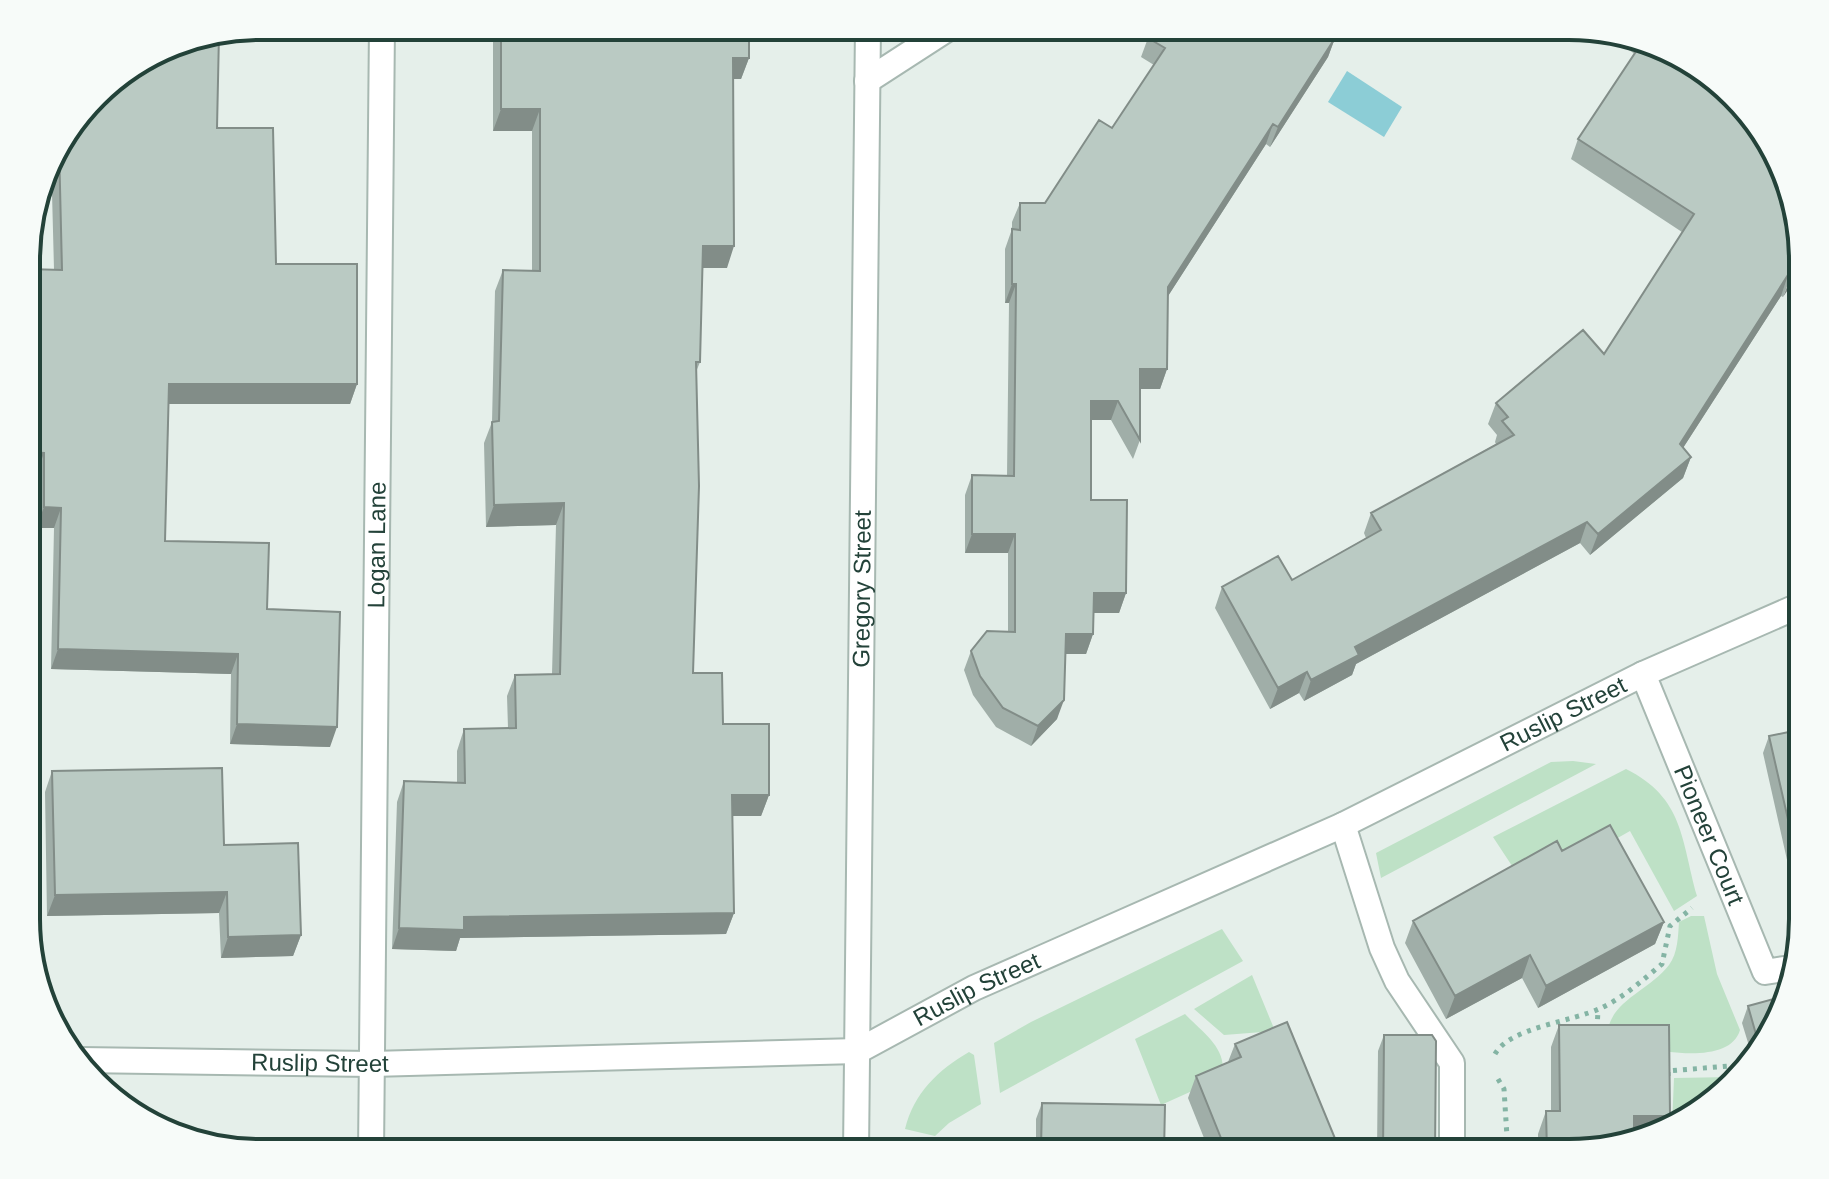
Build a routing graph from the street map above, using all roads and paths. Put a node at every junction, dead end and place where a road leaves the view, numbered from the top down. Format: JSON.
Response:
{"nodes":[{"id":1,"x":382,"y":40,"type":"edge"},
{"id":2,"x":868,"y":40,"type":"edge"},
{"id":3,"x":930,"y":40,"type":"edge"},
{"id":4,"x":867,"y":81,"type":"junction"},
{"id":5,"x":1789,"y":610,"type":"edge"},
{"id":6,"x":1643,"y":674,"type":"junction"},
{"id":7,"x":1343,"y":825,"type":"junction"},
{"id":8,"x":1696,"y":906,"type":"dead end"},
{"id":9,"x":1783,"y":969,"type":"edge"},
{"id":10,"x":1598,"y":1010,"type":"junction"},
{"id":11,"x":1597,"y":1035,"type":"edge"},
{"id":12,"x":858,"y":1051,"type":"junction"},
{"id":13,"x":91,"y":1060,"type":"edge"},
{"id":14,"x":1494,"y":1061,"type":"dead end"},
{"id":15,"x":372,"y":1064,"type":"junction"},
{"id":16,"x":1732,"y":1066,"type":"edge"},
{"id":17,"x":1496,"y":1072,"type":"dead end"},
{"id":18,"x":1667,"y":1085,"type":"edge"},
{"id":19,"x":371,"y":1139,"type":"edge"},
{"id":20,"x":856,"y":1139,"type":"edge"},
{"id":21,"x":1452,"y":1139,"type":"edge"},
{"id":22,"x":1507,"y":1139,"type":"edge"}],
"edges":[{"from":1,"to":15,"type":"street","name":"Logan Lane"},
{"from":2,"to":4,"type":"street","name":"Gregory Street"},
{"from":3,"to":4,"type":"street"},
{"from":4,"to":12,"type":"street","name":"Gregory Street"},
{"from":5,"to":6,"type":"street","name":"Ruslip Street"},
{"from":6,"to":7,"type":"street","name":"Ruslip Street"},
{"from":6,"to":9,"type":"street","name":"Pioneer Court"},
{"from":7,"to":12,"type":"street","name":"Ruslip Street"},
{"from":7,"to":21,"type":"street"},
{"from":8,"to":10,"type":"path"},
{"from":10,"to":11,"type":"path"},
{"from":10,"to":14,"type":"path"},
{"from":12,"to":15,"type":"street","name":"Ruslip Street"},
{"from":12,"to":20,"type":"street","name":"Gregory Street"},
{"from":13,"to":15,"type":"street","name":"Ruslip Street"},
{"from":15,"to":19,"type":"street","name":"Logan Lane"},
{"from":16,"to":18,"type":"path"},
{"from":17,"to":22,"type":"path"}]}
